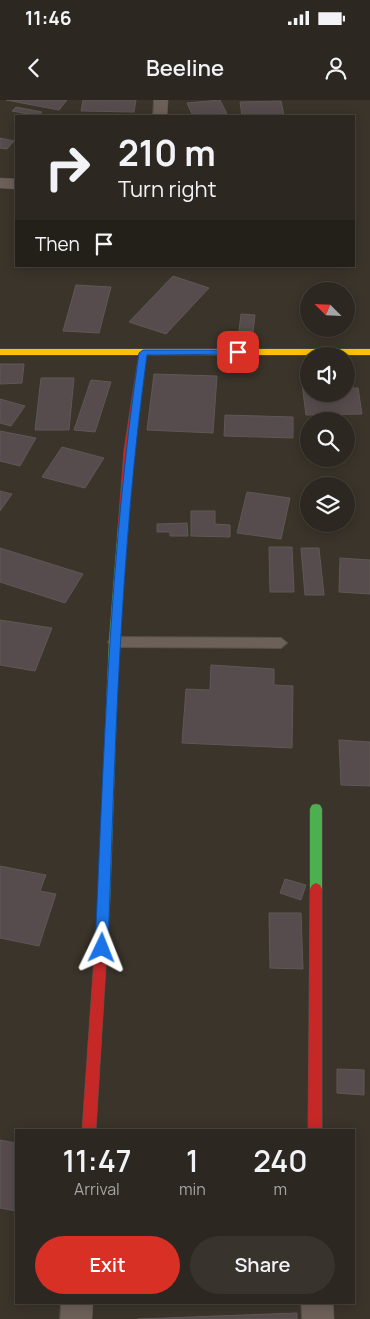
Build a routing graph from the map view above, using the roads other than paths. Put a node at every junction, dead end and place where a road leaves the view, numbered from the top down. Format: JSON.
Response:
{"nodes":[{"id":1,"x":161,"y":100,"type":"edge"},
{"id":2,"x":160,"y":115,"type":"edge"},
{"id":3,"x":0,"y":183,"type":"edge"},
{"id":4,"x":15,"y":184,"type":"edge"},
{"id":5,"x":0,"y":352,"type":"edge"},
{"id":6,"x":370,"y":352,"type":"edge"},
{"id":7,"x":143,"y":353,"type":"junction"},
{"id":8,"x":114,"y":642,"type":"junction"},
{"id":9,"x":281,"y":643,"type":"dead end"},
{"id":10,"x":316,"y":809,"type":"dead end"},
{"id":11,"x":89,"y":1129,"type":"edge"},
{"id":12,"x":315,"y":1129,"type":"edge"},
{"id":13,"x":77,"y":1304,"type":"edge"},
{"id":14,"x":317,"y":1304,"type":"edge"},
{"id":15,"x":76,"y":1319,"type":"edge"},
{"id":16,"x":318,"y":1319,"type":"edge"}],
"edges":[{"from":1,"to":2,"type":"street"},
{"from":3,"to":4,"type":"street"},
{"from":5,"to":7,"type":"street"},
{"from":6,"to":7,"type":"street"},
{"from":7,"to":8,"type":"street"},
{"from":8,"to":9,"type":"lane"},
{"from":8,"to":11,"type":"street"},
{"from":10,"to":12,"type":"street"},
{"from":13,"to":15,"type":"street"},
{"from":14,"to":16,"type":"street"}]}
